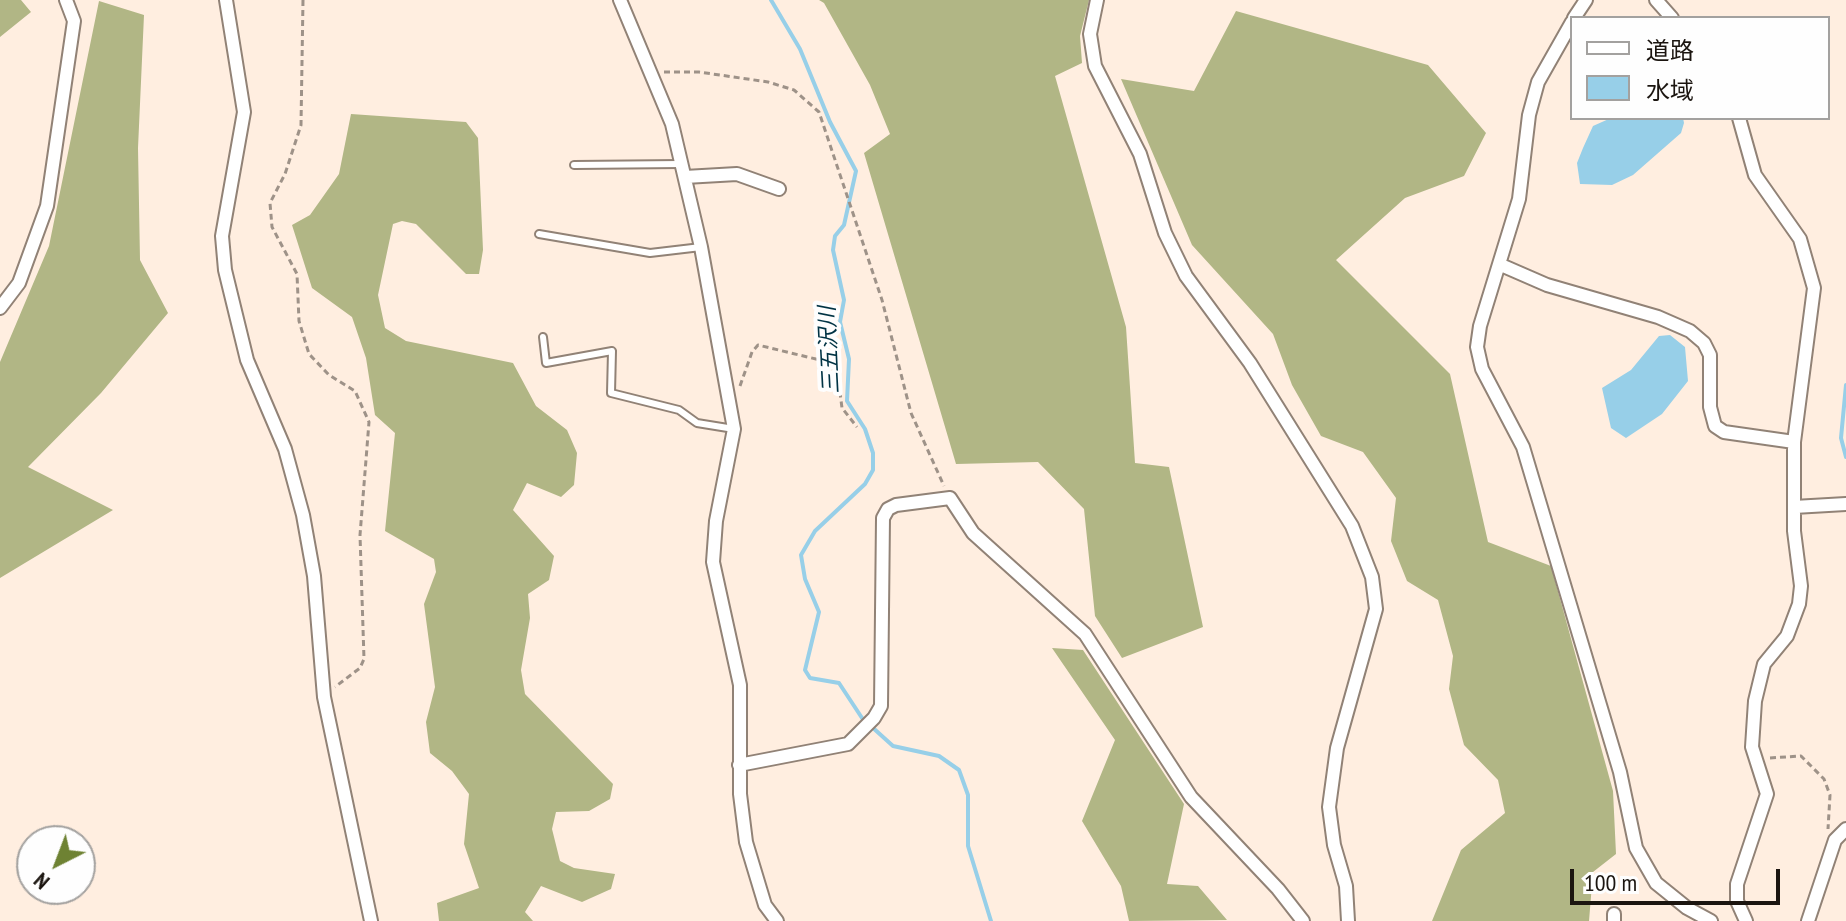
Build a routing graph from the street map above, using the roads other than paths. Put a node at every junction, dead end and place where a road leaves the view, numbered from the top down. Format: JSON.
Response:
{"nodes":[{"id":1,"x":66,"y":0,"type":"edge"},
{"id":2,"x":226,"y":0,"type":"edge"},
{"id":3,"x":620,"y":0,"type":"edge"},
{"id":4,"x":1097,"y":0,"type":"edge"},
{"id":5,"x":1656,"y":0,"type":"edge"},
{"id":6,"x":1670,"y":16,"type":"edge"},
{"id":7,"x":1570,"y":25,"type":"edge"},
{"id":8,"x":1740,"y":120,"type":"edge"},
{"id":9,"x":681,"y":164,"type":"junction"},
{"id":10,"x":574,"y":165,"type":"dead end"},
{"id":11,"x":685,"y":177,"type":"junction"},
{"id":12,"x":779,"y":189,"type":"dead end"},
{"id":13,"x":539,"y":234,"type":"dead end"},
{"id":14,"x":701,"y":247,"type":"junction"},
{"id":15,"x":1501,"y":265,"type":"junction"},
{"id":16,"x":0,"y":308,"type":"edge"},
{"id":17,"x":543,"y":337,"type":"dead end"},
{"id":18,"x":734,"y":429,"type":"junction"},
{"id":19,"x":1794,"y":442,"type":"junction"},
{"id":20,"x":1846,"y":504,"type":"edge"},
{"id":21,"x":1794,"y":507,"type":"junction"},
{"id":22,"x":739,"y":765,"type":"junction"},
{"id":23,"x":1846,"y":829,"type":"edge"},
{"id":24,"x":1810,"y":920,"type":"edge"},
{"id":25,"x":371,"y":921,"type":"edge"},
{"id":26,"x":777,"y":921,"type":"edge"},
{"id":27,"x":1303,"y":921,"type":"edge"},
{"id":28,"x":1348,"y":921,"type":"edge"},
{"id":29,"x":1711,"y":921,"type":"edge"},
{"id":30,"x":1746,"y":921,"type":"edge"}],
"edges":[{"from":1,"to":16,"type":"street"},
{"from":2,"to":25,"type":"street"},
{"from":3,"to":9,"type":"street"},
{"from":4,"to":28,"type":"street"},
{"from":5,"to":6,"type":"street"},
{"from":7,"to":15,"type":"street"},
{"from":8,"to":19,"type":"street"},
{"from":9,"to":10,"type":"lane"},
{"from":9,"to":11,"type":"street"},
{"from":11,"to":12,"type":"street"},
{"from":11,"to":14,"type":"street"},
{"from":13,"to":14,"type":"lane"},
{"from":14,"to":18,"type":"street"},
{"from":15,"to":19,"type":"street"},
{"from":15,"to":29,"type":"street"},
{"from":17,"to":18,"type":"lane"},
{"from":18,"to":22,"type":"street"},
{"from":19,"to":21,"type":"street"},
{"from":20,"to":21,"type":"street"},
{"from":21,"to":30,"type":"street"},
{"from":22,"to":26,"type":"street"},
{"from":22,"to":27,"type":"street"},
{"from":23,"to":24,"type":"street"}]}
